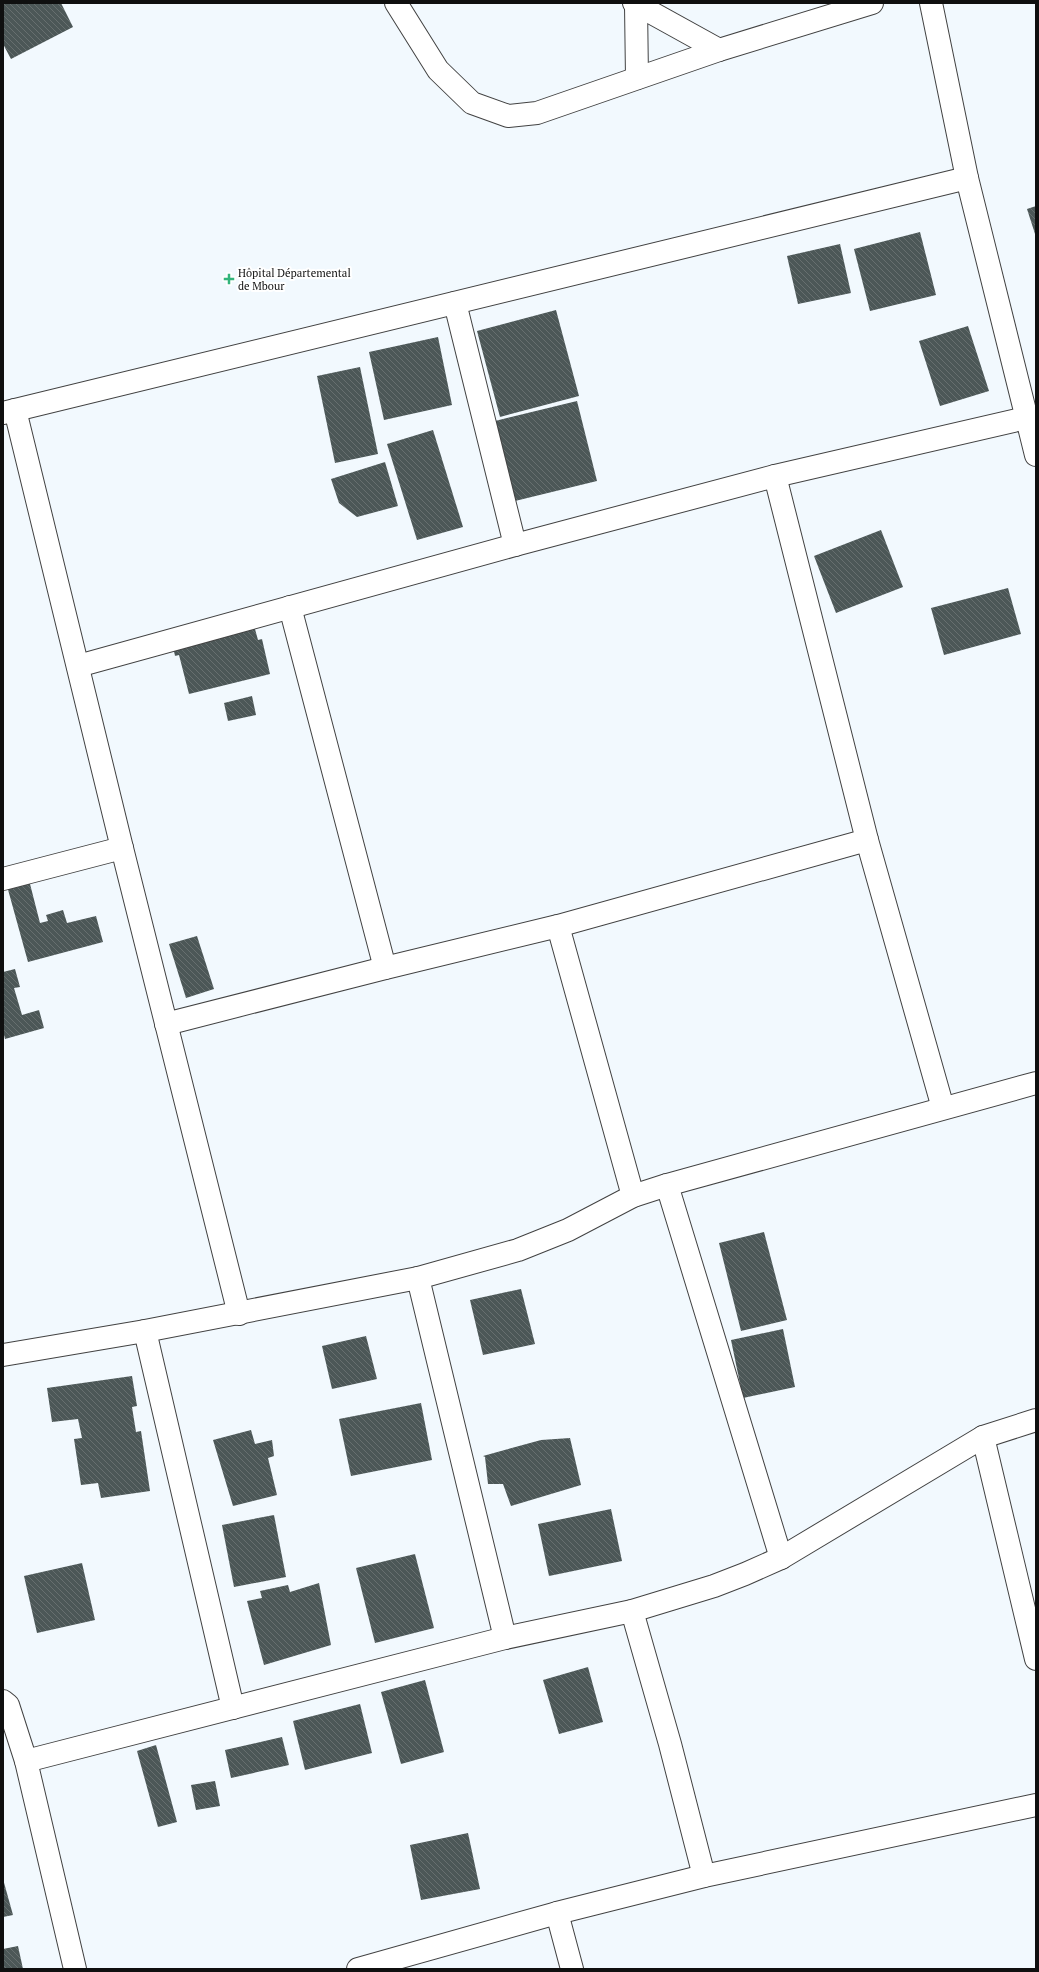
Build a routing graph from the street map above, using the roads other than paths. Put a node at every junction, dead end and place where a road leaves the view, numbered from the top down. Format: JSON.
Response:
{"nodes":[{"id":1,"x":396,"y":3,"type":"edge"},
{"id":2,"x":872,"y":3,"type":"edge"},
{"id":3,"x":931,"y":3,"type":"edge"},
{"id":4,"x":635,"y":4,"type":"edge"},
{"id":5,"x":719,"y":50,"type":"junction"},
{"id":6,"x":637,"y":78,"type":"junction"},
{"id":7,"x":967,"y":178,"type":"junction"},
{"id":8,"x":455,"y":304,"type":"junction"},
{"id":9,"x":9,"y":412,"type":"edge"},
{"id":10,"x":1026,"y":418,"type":"junction"},
{"id":11,"x":1036,"y":455,"type":"edge"},
{"id":12,"x":775,"y":476,"type":"junction"},
{"id":13,"x":515,"y":545,"type":"junction"},
{"id":14,"x":290,"y":607,"type":"junction"},
{"id":15,"x":78,"y":666,"type":"junction"},
{"id":16,"x":867,"y":840,"type":"junction"},
{"id":17,"x":122,"y":848,"type":"junction"},
{"id":18,"x":3,"y":879,"type":"edge"},
{"id":19,"x":558,"y":926,"type":"junction"},
{"id":20,"x":385,"y":968,"type":"junction"},
{"id":21,"x":166,"y":1024,"type":"junction"},
{"id":22,"x":1036,"y":1083,"type":"edge"},
{"id":23,"x":943,"y":1108,"type":"junction"},
{"id":24,"x":667,"y":1185,"type":"junction"},
{"id":25,"x":633,"y":1196,"type":"junction"},
{"id":26,"x":418,"y":1278,"type":"junction"},
{"id":27,"x":239,"y":1314,"type":"junction"},
{"id":28,"x":145,"y":1331,"type":"junction"},
{"id":29,"x":3,"y":1355,"type":"edge"},
{"id":30,"x":1036,"y":1420,"type":"edge"},
{"id":31,"x":983,"y":1437,"type":"junction"},
{"id":32,"x":781,"y":1558,"type":"junction"},
{"id":33,"x":632,"y":1611,"type":"junction"},
{"id":34,"x":506,"y":1638,"type":"junction"},
{"id":35,"x":1036,"y":1659,"type":"edge"},
{"id":36,"x":3,"y":1701,"type":"edge"},
{"id":37,"x":233,"y":1708,"type":"junction"},
{"id":38,"x":26,"y":1761,"type":"junction"},
{"id":39,"x":1036,"y":1805,"type":"edge"},
{"id":40,"x":704,"y":1876,"type":"junction"},
{"id":41,"x":557,"y":1913,"type":"junction"},
{"id":42,"x":75,"y":1969,"type":"edge"},
{"id":43,"x":358,"y":1969,"type":"edge"},
{"id":44,"x":572,"y":1969,"type":"edge"}],
"edges":[{"from":1,"to":6,"type":"street"},
{"from":2,"to":5,"type":"street"},
{"from":3,"to":7,"type":"street"},
{"from":4,"to":5,"type":"street"},
{"from":4,"to":6,"type":"street"},
{"from":5,"to":6,"type":"street"},
{"from":7,"to":8,"type":"street"},
{"from":7,"to":10,"type":"street"},
{"from":8,"to":9,"type":"street"},
{"from":8,"to":13,"type":"street"},
{"from":9,"to":15,"type":"street"},
{"from":10,"to":11,"type":"street"},
{"from":10,"to":12,"type":"street"},
{"from":12,"to":13,"type":"street"},
{"from":12,"to":16,"type":"street"},
{"from":13,"to":14,"type":"street"},
{"from":14,"to":15,"type":"street"},
{"from":14,"to":20,"type":"street"},
{"from":15,"to":17,"type":"street"},
{"from":16,"to":19,"type":"street"},
{"from":16,"to":23,"type":"street"},
{"from":17,"to":18,"type":"street"},
{"from":17,"to":21,"type":"street"},
{"from":19,"to":20,"type":"street"},
{"from":19,"to":25,"type":"street"},
{"from":20,"to":21,"type":"street"},
{"from":21,"to":27,"type":"street"},
{"from":22,"to":23,"type":"street"},
{"from":23,"to":24,"type":"street"},
{"from":24,"to":25,"type":"street"},
{"from":24,"to":32,"type":"street"},
{"from":25,"to":26,"type":"street"},
{"from":26,"to":27,"type":"street"},
{"from":26,"to":34,"type":"street"},
{"from":27,"to":28,"type":"street"},
{"from":28,"to":29,"type":"street"},
{"from":28,"to":37,"type":"street"},
{"from":30,"to":31,"type":"street"},
{"from":31,"to":32,"type":"street"},
{"from":31,"to":35,"type":"street"},
{"from":32,"to":33,"type":"street"},
{"from":33,"to":34,"type":"street"},
{"from":33,"to":40,"type":"street"},
{"from":34,"to":37,"type":"street"},
{"from":36,"to":38,"type":"street"},
{"from":37,"to":38,"type":"street"},
{"from":38,"to":42,"type":"street"},
{"from":39,"to":40,"type":"street"},
{"from":40,"to":41,"type":"street"},
{"from":41,"to":43,"type":"street"},
{"from":41,"to":44,"type":"street"}]}
